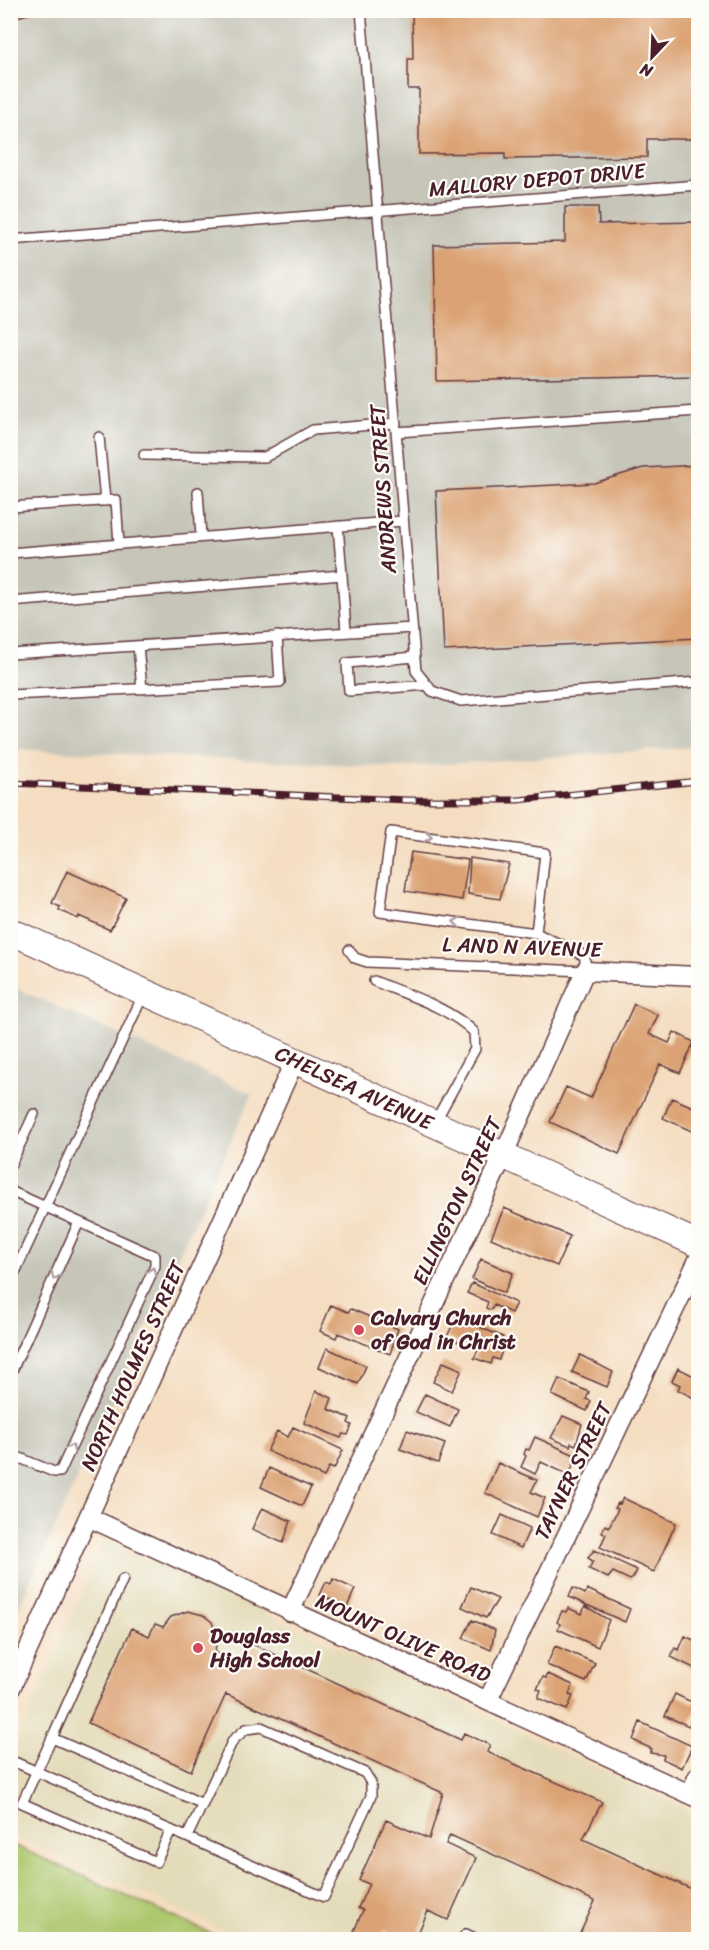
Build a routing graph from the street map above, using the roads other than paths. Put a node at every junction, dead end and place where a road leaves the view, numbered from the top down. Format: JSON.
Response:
{"nodes":[{"id":1,"x":361,"y":10,"type":"edge"},
{"id":2,"x":699,"y":185,"type":"edge"},
{"id":3,"x":379,"y":211,"type":"junction"},
{"id":4,"x":10,"y":240,"type":"edge"},
{"id":5,"x":699,"y":411,"type":"edge"},
{"id":6,"x":397,"y":428,"type":"junction"},
{"id":7,"x":99,"y":437,"type":"dead end"},
{"id":8,"x":144,"y":455,"type":"dead end"},
{"id":9,"x":198,"y":492,"type":"dead end"},
{"id":10,"x":105,"y":501,"type":"junction"},
{"id":11,"x":10,"y":507,"type":"edge"},
{"id":12,"x":403,"y":521,"type":"junction"},
{"id":13,"x":338,"y":526,"type":"junction"},
{"id":14,"x":201,"y":536,"type":"junction"},
{"id":15,"x":119,"y":544,"type":"junction"},
{"id":16,"x":10,"y":553,"type":"edge"},
{"id":17,"x":342,"y":574,"type":"junction"},
{"id":18,"x":10,"y":602,"type":"edge"},
{"id":19,"x":412,"y":628,"type":"junction"},
{"id":20,"x":346,"y":632,"type":"junction"},
{"id":21,"x":277,"y":636,"type":"junction"},
{"id":22,"x":138,"y":646,"type":"junction"},
{"id":23,"x":10,"y":654,"type":"edge"},
{"id":24,"x":415,"y":657,"type":"junction"},
{"id":25,"x":699,"y":682,"type":"edge"},
{"id":26,"x":428,"y":685,"type":"junction"},
{"id":27,"x":142,"y":689,"type":"junction"},
{"id":28,"x":10,"y":695,"type":"edge"},
{"id":29,"x":10,"y":931,"type":"edge"},
{"id":30,"x":536,"y":933,"type":"junction"},
{"id":31,"x":349,"y":950,"type":"dead end"},
{"id":32,"x":585,"y":971,"type":"junction"},
{"id":33,"x":699,"y":976,"type":"edge"},
{"id":34,"x":374,"y":981,"type":"dead end"},
{"id":35,"x":145,"y":991,"type":"junction"},
{"id":36,"x":295,"y":1060,"type":"junction"},
{"id":37,"x":34,"y":1114,"type":"dead end"},
{"id":38,"x":434,"y":1124,"type":"junction"},
{"id":39,"x":503,"y":1156,"type":"junction"},
{"id":40,"x":10,"y":1166,"type":"edge"},
{"id":41,"x":10,"y":1191,"type":"edge"},
{"id":42,"x":46,"y":1207,"type":"junction"},
{"id":43,"x":79,"y":1222,"type":"junction"},
{"id":44,"x":699,"y":1244,"type":"edge"},
{"id":45,"x":699,"y":1260,"type":"edge"},
{"id":46,"x":14,"y":1266,"type":"edge"},
{"id":47,"x":10,"y":1283,"type":"edge"},
{"id":48,"x":10,"y":1375,"type":"edge"},
{"id":49,"x":10,"y":1454,"type":"edge"},
{"id":50,"x":90,"y":1518,"type":"junction"},
{"id":51,"x":123,"y":1579,"type":"dead end"},
{"id":52,"x":290,"y":1612,"type":"junction"},
{"id":53,"x":10,"y":1690,"type":"edge"},
{"id":54,"x":488,"y":1700,"type":"junction"},
{"id":55,"x":52,"y":1738,"type":"junction"},
{"id":56,"x":10,"y":1760,"type":"edge"},
{"id":57,"x":37,"y":1772,"type":"junction"},
{"id":58,"x":699,"y":1776,"type":"edge"},
{"id":59,"x":694,"y":1796,"type":"edge"},
{"id":60,"x":203,"y":1804,"type":"junction"},
{"id":61,"x":171,"y":1830,"type":"junction"},
{"id":62,"x":187,"y":1837,"type":"junction"},
{"id":63,"x":461,"y":1940,"type":"edge"},
{"id":64,"x":479,"y":1940,"type":"edge"}],
"edges":[{"from":1,"to":3,"type":"lane","name":"ANDREWS STREET"},
{"from":2,"to":3,"type":"lane","name":"MALLORY DEPOT DRIVE"},
{"from":3,"to":4,"type":"lane","name":"MALLORY DEPOT DRIVE"},
{"from":3,"to":6,"type":"lane","name":"ANDREWS STREET"},
{"from":5,"to":6,"type":"lane"},
{"from":6,"to":8,"type":"lane"},
{"from":6,"to":12,"type":"lane","name":"ANDREWS STREET"},
{"from":7,"to":10,"type":"lane"},
{"from":9,"to":14,"type":"lane"},
{"from":10,"to":11,"type":"lane"},
{"from":10,"to":15,"type":"lane"},
{"from":12,"to":13,"type":"lane"},
{"from":12,"to":19,"type":"lane","name":"ANDREWS STREET"},
{"from":13,"to":14,"type":"lane"},
{"from":13,"to":17,"type":"lane"},
{"from":14,"to":15,"type":"lane"},
{"from":15,"to":16,"type":"lane"},
{"from":17,"to":18,"type":"lane"},
{"from":17,"to":20,"type":"lane"},
{"from":19,"to":20,"type":"lane"},
{"from":19,"to":24,"type":"lane","name":"ANDREWS STREET"},
{"from":20,"to":21,"type":"lane"},
{"from":21,"to":22,"type":"lane"},
{"from":21,"to":27,"type":"lane"},
{"from":22,"to":23,"type":"lane"},
{"from":22,"to":27,"type":"lane"},
{"from":24,"to":26,"type":"lane","name":"ANDREWS STREET"},
{"from":24,"to":26,"type":"lane"},
{"from":25,"to":26,"type":"lane"},
{"from":27,"to":28,"type":"lane"},
{"from":29,"to":35,"type":"main road","name":"CHELSEA AVENUE"},
{"from":30,"to":30,"type":"lane","one_way":true},
{"from":30,"to":32,"type":"lane"},
{"from":31,"to":32,"type":"lane","name":"L AND N AVENUE"},
{"from":32,"to":33,"type":"street","name":"L AND N AVENUE"},
{"from":32,"to":39,"type":"street","name":"ELLINGTON STREET"},
{"from":34,"to":38,"type":"lane"},
{"from":35,"to":36,"type":"main road","name":"CHELSEA AVENUE"},
{"from":35,"to":42,"type":"lane"},
{"from":36,"to":38,"type":"main road","name":"CHELSEA AVENUE"},
{"from":36,"to":50,"type":"street","name":"NORTH HOLMES STREET"},
{"from":37,"to":40,"type":"lane"},
{"from":38,"to":39,"type":"main road","name":"CHELSEA AVENUE"},
{"from":39,"to":44,"type":"main road","name":"CHELSEA AVENUE"},
{"from":39,"to":52,"type":"street","name":"ELLINGTON STREET"},
{"from":41,"to":42,"type":"lane"},
{"from":42,"to":43,"type":"lane"},
{"from":42,"to":46,"type":"lane"},
{"from":43,"to":48,"type":"lane","one_way":true},
{"from":49,"to":43,"type":"lane","one_way":true},
{"from":45,"to":54,"type":"street","name":"TAYNER STREET"},
{"from":46,"to":47,"type":"lane"},
{"from":50,"to":52,"type":"street","name":"MOUNT OLIVE ROAD"},
{"from":50,"to":53,"type":"street","name":"NORTH HOLMES STREET"},
{"from":51,"to":55,"type":"lane"},
{"from":52,"to":54,"type":"street","name":"MOUNT OLIVE ROAD"},
{"from":54,"to":59,"type":"street","name":"MOUNT OLIVE ROAD"},
{"from":55,"to":57,"type":"lane"},
{"from":55,"to":60,"type":"lane"},
{"from":56,"to":57,"type":"lane"},
{"from":57,"to":61,"type":"lane"},
{"from":57,"to":61,"type":"lane"},
{"from":58,"to":59,"type":"street"},
{"from":60,"to":62,"type":"lane"},
{"from":60,"to":62,"type":"lane"},
{"from":61,"to":62,"type":"lane"},
{"from":63,"to":64,"type":"lane"}]}
